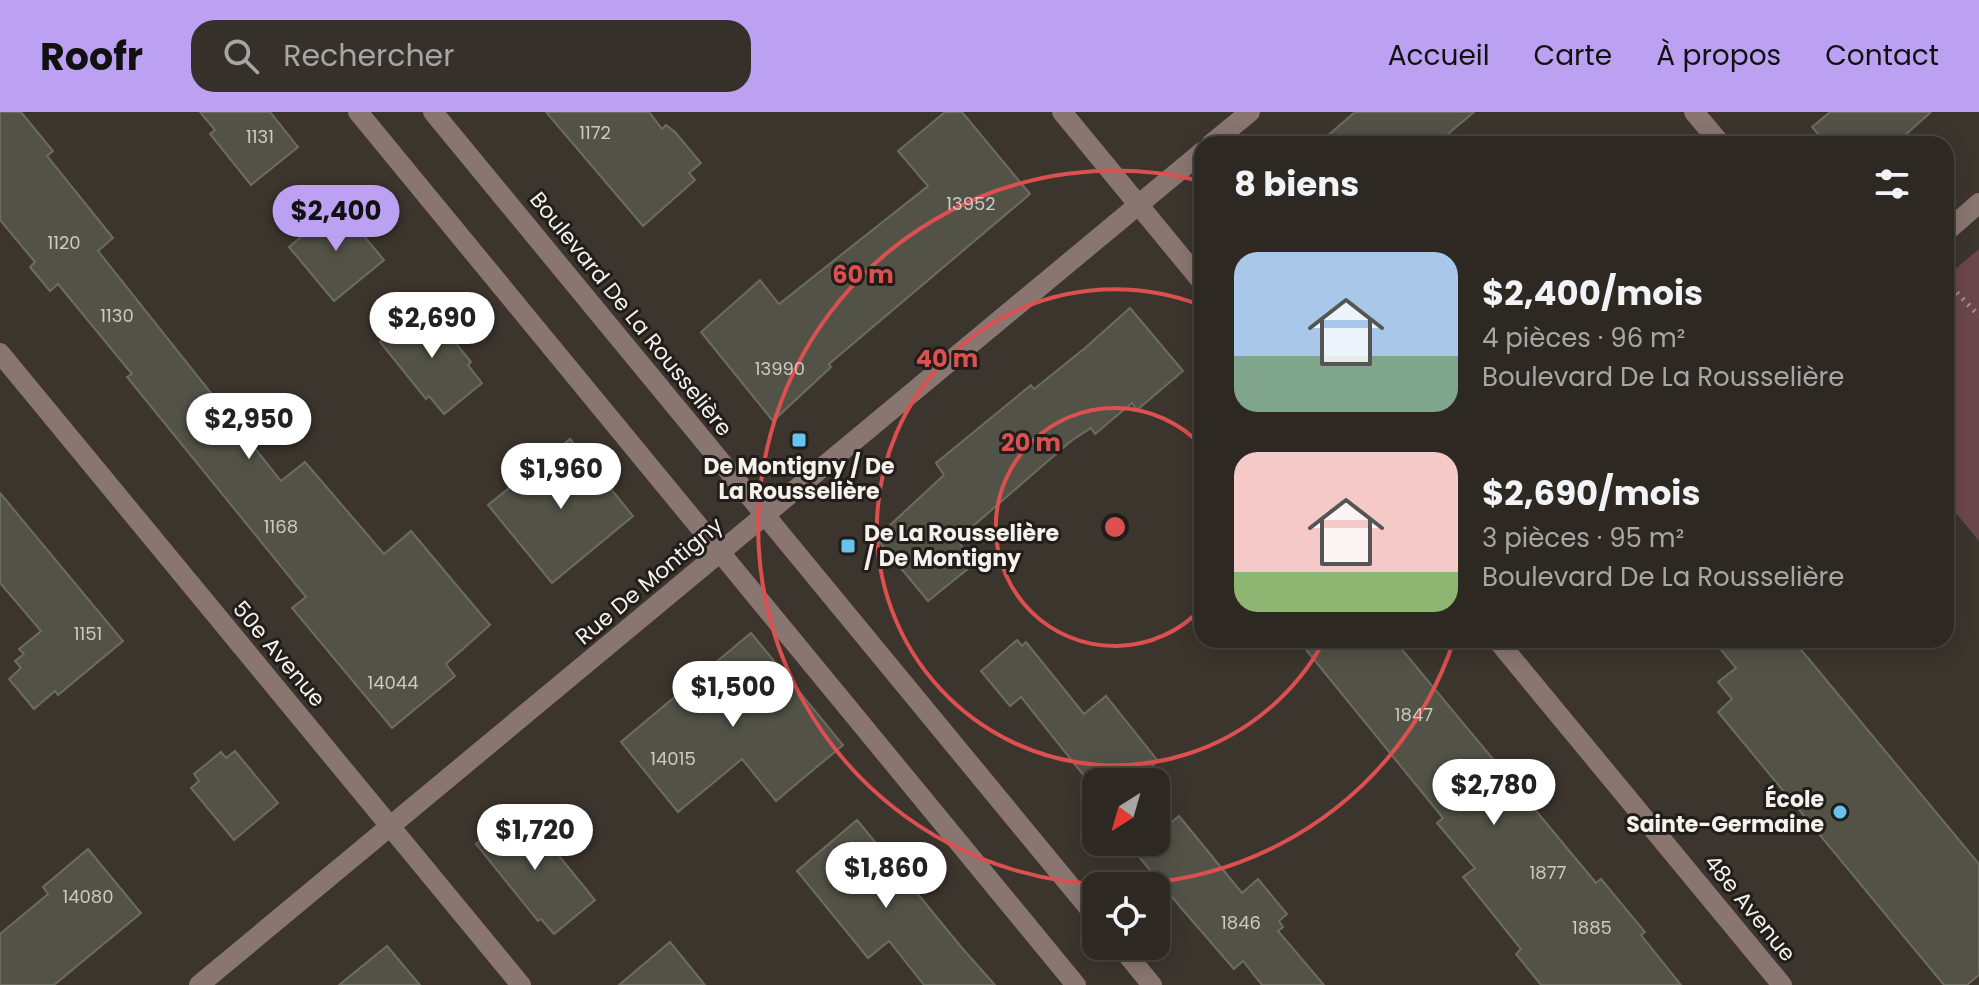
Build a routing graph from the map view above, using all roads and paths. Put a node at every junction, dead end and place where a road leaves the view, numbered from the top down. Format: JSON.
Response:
{"nodes":[{"id":1,"x":358,"y":112,"type":"edge"},
{"id":2,"x":433,"y":112,"type":"edge"},
{"id":3,"x":1062,"y":112,"type":"edge"},
{"id":4,"x":1250,"y":112,"type":"edge"},
{"id":5,"x":1694,"y":112,"type":"edge"},
{"id":6,"x":1221,"y":136,"type":"edge"},
{"id":7,"x":1714,"y":136,"type":"edge"},
{"id":8,"x":1194,"y":158,"type":"edge"},
{"id":9,"x":1979,"y":203,"type":"edge"},
{"id":10,"x":1138,"y":204,"type":"junction"},
{"id":11,"x":1954,"y":225,"type":"edge"},
{"id":12,"x":1194,"y":272,"type":"edge"},
{"id":13,"x":1954,"y":289,"type":"edge"},
{"id":14,"x":1979,"y":316,"type":"edge"},
{"id":15,"x":0,"y":353,"type":"edge"},
{"id":16,"x":764,"y":516,"type":"junction"},
{"id":17,"x":721,"y":553,"type":"junction"},
{"id":18,"x":1504,"y":648,"type":"edge"},
{"id":19,"x":391,"y":826,"type":"junction"},
{"id":20,"x":1082,"y":900,"type":"edge"},
{"id":21,"x":1131,"y":960,"type":"edge"},
{"id":22,"x":199,"y":985,"type":"edge"},
{"id":23,"x":521,"y":985,"type":"edge"},
{"id":24,"x":1076,"y":985,"type":"edge"},
{"id":25,"x":1152,"y":985,"type":"edge"},
{"id":26,"x":1782,"y":985,"type":"edge"}],
"edges":[{"from":1,"to":17,"type":"street"},
{"from":2,"to":16,"type":"street","name":"Boulevard De La Rousselière"},
{"from":3,"to":10,"type":"street"},
{"from":4,"to":6,"type":"street"},
{"from":5,"to":7,"type":"street"},
{"from":8,"to":10,"type":"street","name":"Rue De Montigny"},
{"from":9,"to":11,"type":"street"},
{"from":10,"to":12,"type":"street"},
{"from":10,"to":16,"type":"street","name":"Rue De Montigny"},
{"from":13,"to":14,"type":"path"},
{"from":15,"to":19,"type":"street","name":"50e Avenue"},
{"from":16,"to":17,"type":"street","name":"Rue De Montigny"},
{"from":16,"to":20,"type":"street","name":"Boulevard De La Rousselière"},
{"from":17,"to":19,"type":"street","name":"Rue De Montigny"},
{"from":17,"to":24,"type":"street"},
{"from":18,"to":26,"type":"street","name":"48e Avenue"},
{"from":19,"to":22,"type":"street","name":"Rue De Montigny"},
{"from":19,"to":23,"type":"street","name":"50e Avenue"},
{"from":21,"to":25,"type":"street"}]}
